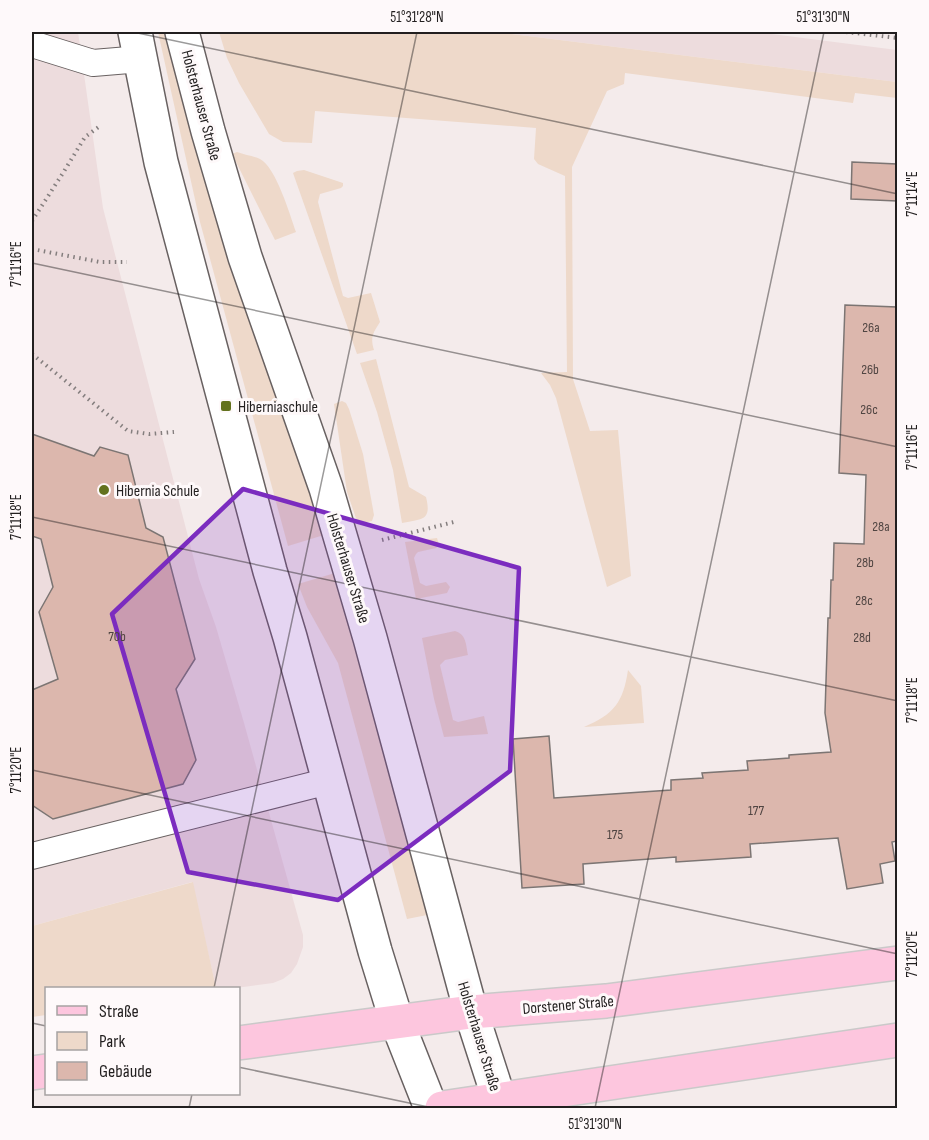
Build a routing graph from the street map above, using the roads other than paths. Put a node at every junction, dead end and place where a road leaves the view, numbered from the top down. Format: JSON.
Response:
{"nodes":[{"id":1,"x":182,"y":32,"type":"edge"},
{"id":2,"x":32,"y":45,"type":"edge"},
{"id":3,"x":138,"y":45,"type":"edge"},
{"id":4,"x":329,"y":781,"type":"junction"},
{"id":5,"x":32,"y":856,"type":"edge"},
{"id":6,"x":897,"y":963,"type":"edge"},
{"id":7,"x":471,"y":1012,"type":"junction"},
{"id":8,"x":397,"y":1022,"type":"junction"},
{"id":9,"x":897,"y":1040,"type":"edge"},
{"id":10,"x":240,"y":1043,"type":"edge"},
{"id":11,"x":501,"y":1104,"type":"edge"},
{"id":12,"x":431,"y":1108,"type":"edge"},
{"id":13,"x":442,"y":1108,"type":"edge"}],
"edges":[{"from":1,"to":7,"type":"street","name":"Holsterhauser Straße"},
{"from":2,"to":3,"type":"lane"},
{"from":3,"to":4,"type":"street"},
{"from":4,"to":5,"type":"lane"},
{"from":4,"to":8,"type":"street"},
{"from":6,"to":7,"type":"main road","name":"Dorstener Straße"},
{"from":7,"to":8,"type":"main road","name":"Dorstener Straße"},
{"from":7,"to":11,"type":"street","name":"Holsterhauser Straße"},
{"from":8,"to":10,"type":"main road","name":"Dorstener Straße"},
{"from":8,"to":12,"type":"street"},
{"from":9,"to":11,"type":"main road"},
{"from":11,"to":13,"type":"main road"}]}
